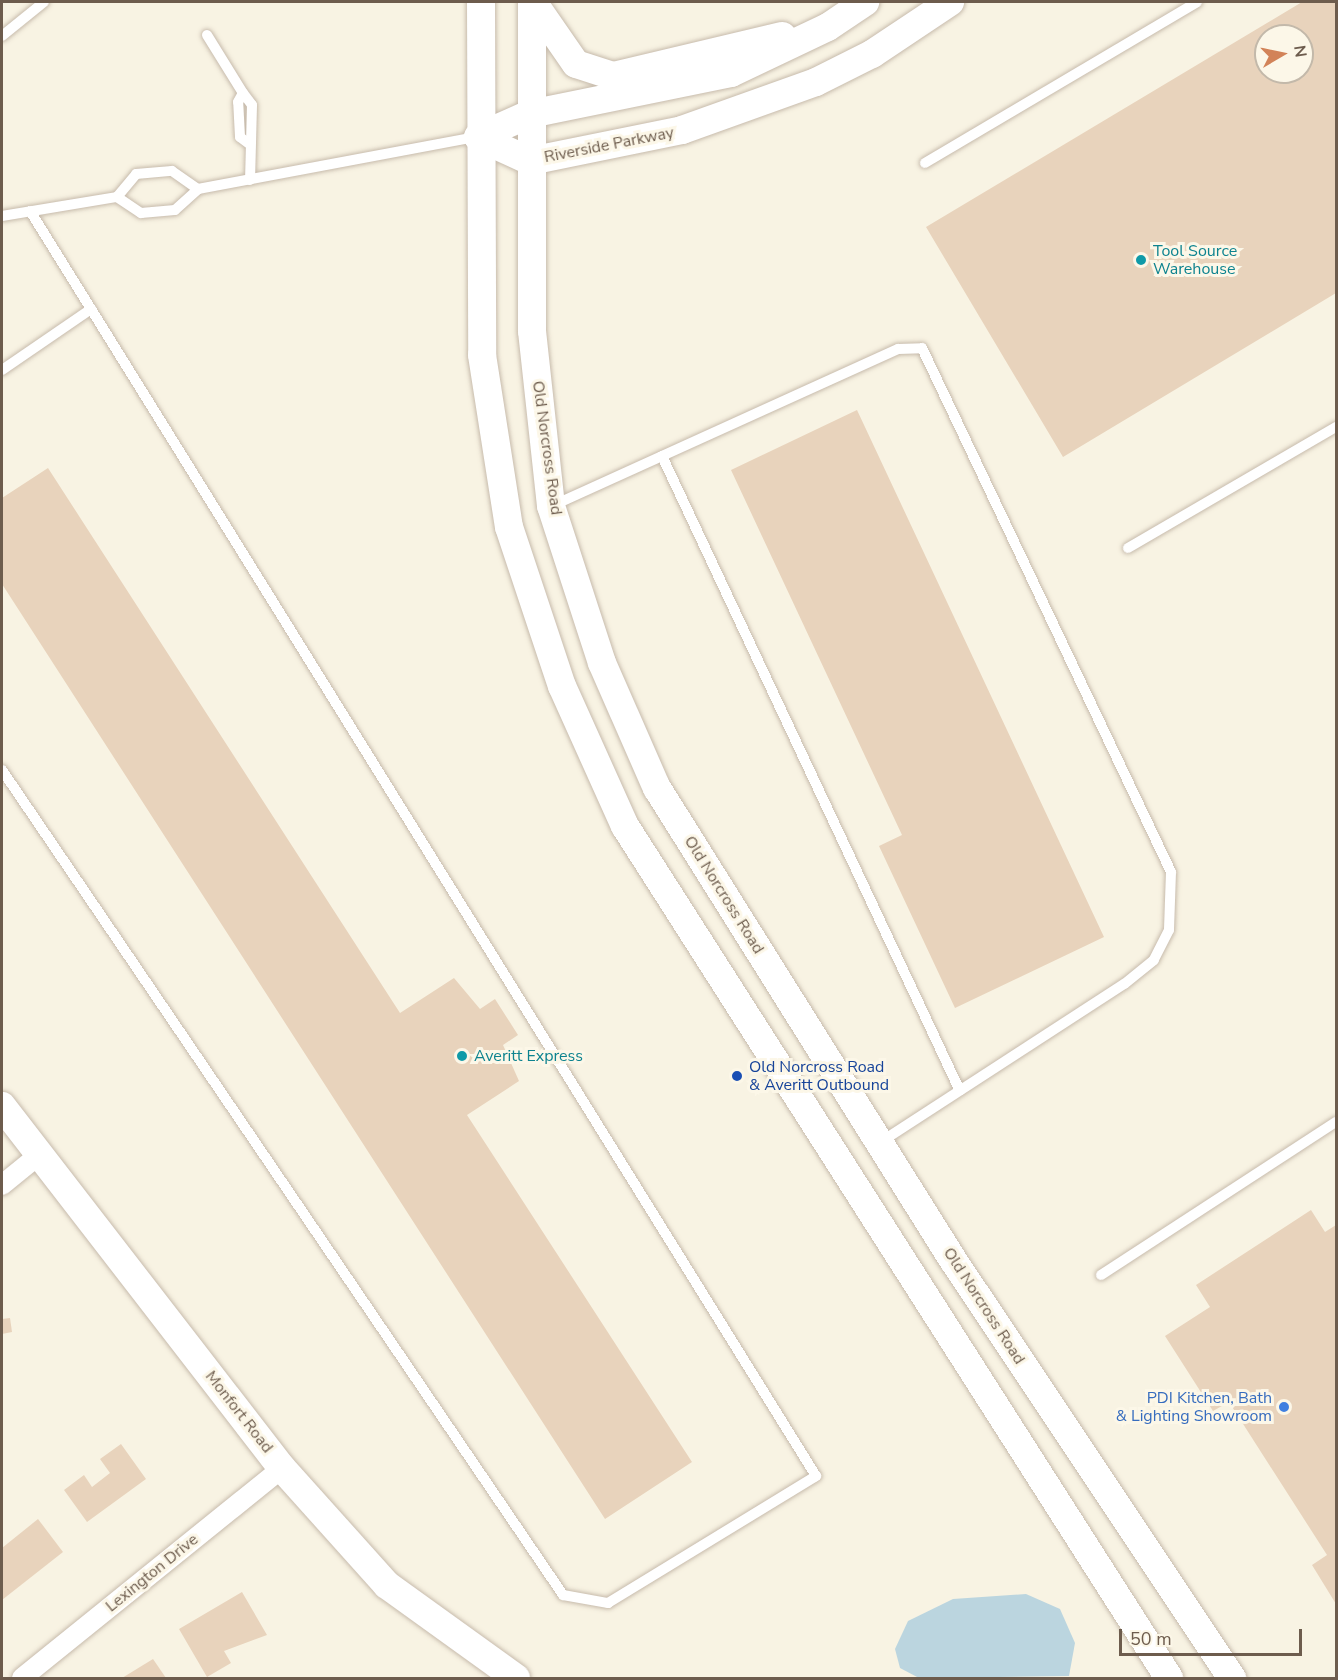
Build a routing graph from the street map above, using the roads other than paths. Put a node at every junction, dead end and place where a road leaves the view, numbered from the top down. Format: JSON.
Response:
{"nodes":[{"id":1,"x":44,"y":2,"type":"edge"},
{"id":2,"x":481,"y":2,"type":"edge"},
{"id":3,"x":533,"y":2,"type":"edge"},
{"id":4,"x":866,"y":2,"type":"edge"},
{"id":5,"x":950,"y":2,"type":"edge"},
{"id":6,"x":1197,"y":2,"type":"edge"},
{"id":7,"x":828,"y":27,"type":"junction"},
{"id":8,"x":207,"y":35,"type":"dead end"},
{"id":9,"x":2,"y":36,"type":"edge"},
{"id":10,"x":530,"y":114,"type":"junction"},
{"id":11,"x":478,"y":137,"type":"junction"},
{"id":12,"x":530,"y":161,"type":"junction"},
{"id":13,"x":925,"y":163,"type":"dead end"},
{"id":14,"x":250,"y":180,"type":"junction"},
{"id":15,"x":198,"y":189,"type":"junction"},
{"id":16,"x":117,"y":196,"type":"junction"},
{"id":17,"x":30,"y":211,"type":"junction"},
{"id":18,"x":2,"y":216,"type":"edge"},
{"id":19,"x":91,"y":309,"type":"junction"},
{"id":20,"x":2,"y":370,"type":"edge"},
{"id":21,"x":1336,"y":427,"type":"edge"},
{"id":22,"x":662,"y":456,"type":"junction"},
{"id":23,"x":551,"y":506,"type":"junction"},
{"id":24,"x":1128,"y":548,"type":"dead end"},
{"id":25,"x":2,"y":770,"type":"edge"},
{"id":26,"x":960,"y":1091,"type":"junction"},
{"id":27,"x":2,"y":1106,"type":"edge"},
{"id":28,"x":1336,"y":1122,"type":"edge"},
{"id":29,"x":879,"y":1143,"type":"junction"},
{"id":30,"x":40,"y":1154,"type":"junction"},
{"id":31,"x":2,"y":1185,"type":"edge"},
{"id":32,"x":1101,"y":1275,"type":"dead end"},
{"id":33,"x":282,"y":1468,"type":"junction"},
{"id":34,"x":503,"y":1676,"type":"edge"},
{"id":35,"x":22,"y":1678,"type":"edge"},
{"id":36,"x":1169,"y":1678,"type":"edge"},
{"id":37,"x":1232,"y":1678,"type":"edge"}],
"edges":[{"from":1,"to":9,"type":"lane"},
{"from":2,"to":11,"type":"main road"},
{"from":3,"to":7,"type":"main road"},
{"from":3,"to":10,"type":"main road","name":"Old Norcross Road"},
{"from":4,"to":7,"type":"main road"},
{"from":5,"to":12,"type":"main road","name":"Riverside Parkway"},
{"from":6,"to":13,"type":"lane"},
{"from":7,"to":10,"type":"main road"},
{"from":8,"to":14,"type":"lane"},
{"from":10,"to":11,"type":"main road"},
{"from":10,"to":12,"type":"main road","name":"Old Norcross Road"},
{"from":11,"to":12,"type":"main road","name":"Riverside Parkway"},
{"from":11,"to":14,"type":"lane"},
{"from":11,"to":36,"type":"main road"},
{"from":12,"to":23,"type":"main road","name":"Old Norcross Road"},
{"from":14,"to":15,"type":"lane"},
{"from":15,"to":16,"type":"lane"},
{"from":15,"to":16,"type":"lane"},
{"from":16,"to":17,"type":"lane"},
{"from":17,"to":18,"type":"lane"},
{"from":17,"to":19,"type":"lane"},
{"from":19,"to":20,"type":"lane"},
{"from":19,"to":25,"type":"lane"},
{"from":21,"to":24,"type":"lane"},
{"from":22,"to":23,"type":"lane"},
{"from":22,"to":26,"type":"lane"},
{"from":22,"to":26,"type":"lane"},
{"from":23,"to":29,"type":"main road","name":"Old Norcross Road"},
{"from":26,"to":29,"type":"lane"},
{"from":27,"to":30,"type":"main road","name":"Monfort Road"},
{"from":28,"to":32,"type":"lane"},
{"from":29,"to":37,"type":"main road","name":"Old Norcross Road"},
{"from":30,"to":31,"type":"street"},
{"from":30,"to":33,"type":"main road","name":"Monfort Road"},
{"from":33,"to":34,"type":"main road","name":"Monfort Road"},
{"from":33,"to":35,"type":"street","name":"Lexington Drive"}]}
